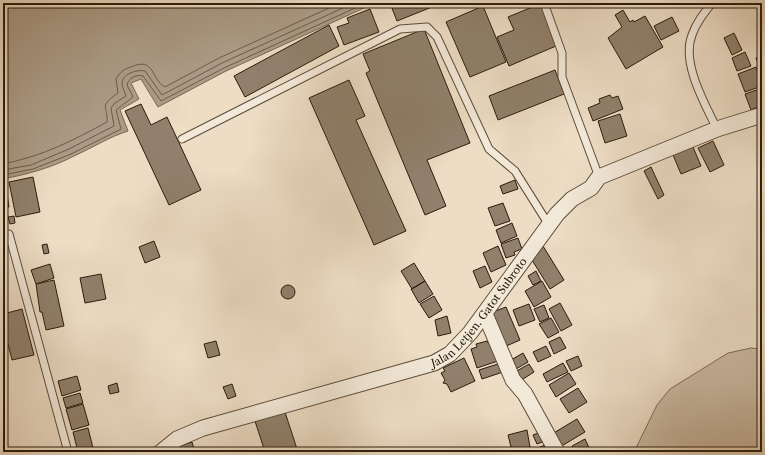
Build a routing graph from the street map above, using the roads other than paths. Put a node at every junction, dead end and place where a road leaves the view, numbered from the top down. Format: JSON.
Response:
{"nodes":[{"id":1,"x":544,"y":3,"type":"edge"},
{"id":2,"x":712,"y":3,"type":"edge"},
{"id":3,"x":762,"y":115,"type":"edge"},
{"id":4,"x":717,"y":128,"type":"junction"},
{"id":5,"x":182,"y":139,"type":"dead end"},
{"id":6,"x":600,"y":177,"type":"junction"},
{"id":7,"x":549,"y":225,"type":"junction"},
{"id":8,"x":9,"y":234,"type":"dead end"},
{"id":9,"x":485,"y":314,"type":"junction"},
{"id":10,"x":68,"y":452,"type":"edge"},
{"id":11,"x":161,"y":452,"type":"edge"},
{"id":12,"x":557,"y":452,"type":"edge"}],
"edges":[{"from":1,"to":6,"type":"lane"},
{"from":2,"to":4,"type":"lane"},
{"from":3,"to":4,"type":"street","name":"Jalan Letjen. Gatot Subroto"},
{"from":4,"to":6,"type":"street","name":"Jalan Letjen. Gatot Subroto"},
{"from":5,"to":7,"type":"lane"},
{"from":6,"to":7,"type":"street","name":"Jalan Letjen. Gatot Subroto"},
{"from":7,"to":9,"type":"street","name":"Jalan Letjen. Gatot Subroto"},
{"from":8,"to":10,"type":"lane"},
{"from":9,"to":11,"type":"street","name":"Jalan Letjen. Gatot Subroto"},
{"from":9,"to":12,"type":"street"}]}
